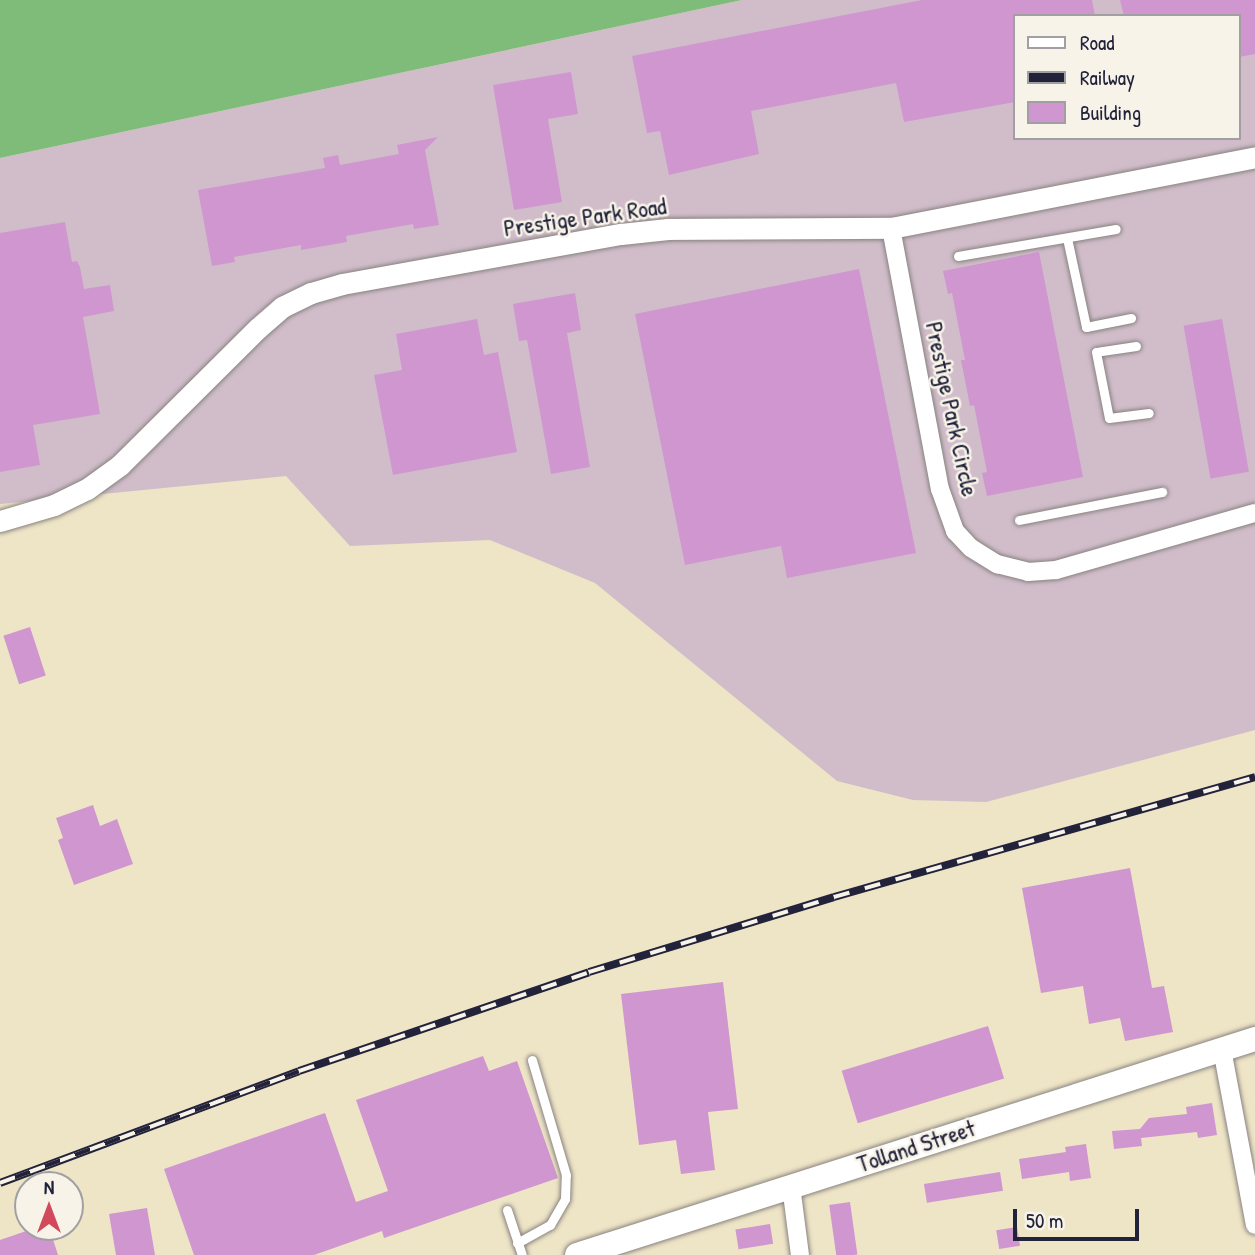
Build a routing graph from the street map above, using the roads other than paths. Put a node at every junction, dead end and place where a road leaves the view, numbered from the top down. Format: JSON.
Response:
{"nodes":[{"id":1,"x":1255,"y":157,"type":"edge"},
{"id":2,"x":891,"y":228,"type":"junction"},
{"id":3,"x":1116,"y":229,"type":"dead end"},
{"id":4,"x":1067,"y":238,"type":"junction"},
{"id":5,"x":958,"y":256,"type":"dead end"},
{"id":6,"x":1131,"y":318,"type":"dead end"},
{"id":7,"x":1136,"y":346,"type":"dead end"},
{"id":8,"x":1149,"y":413,"type":"dead end"},
{"id":9,"x":1162,"y":492,"type":"dead end"},
{"id":10,"x":1255,"y":513,"type":"edge"},
{"id":11,"x":1019,"y":520,"type":"dead end"},
{"id":12,"x":0,"y":521,"type":"edge"},
{"id":13,"x":1255,"y":1039,"type":"edge"},
{"id":14,"x":1222,"y":1049,"type":"junction"},
{"id":15,"x":532,"y":1060,"type":"dead end"},
{"id":16,"x":791,"y":1186,"type":"junction"},
{"id":17,"x":507,"y":1210,"type":"dead end"},
{"id":18,"x":1255,"y":1225,"type":"edge"},
{"id":19,"x":517,"y":1243,"type":"junction"},
{"id":20,"x":522,"y":1255,"type":"edge"},
{"id":21,"x":577,"y":1255,"type":"edge"},
{"id":22,"x":800,"y":1255,"type":"edge"}],
"edges":[{"from":1,"to":2,"type":"street","name":"Prestige Park Road"},
{"from":2,"to":10,"type":"street","name":"Prestige Park Circle"},
{"from":2,"to":12,"type":"street","name":"Prestige Park Road"},
{"from":3,"to":4,"type":"lane"},
{"from":4,"to":5,"type":"lane"},
{"from":4,"to":6,"type":"lane"},
{"from":7,"to":8,"type":"lane"},
{"from":9,"to":11,"type":"lane"},
{"from":13,"to":14,"type":"main road","name":"Tolland Street"},
{"from":14,"to":16,"type":"main road","name":"Tolland Street"},
{"from":14,"to":18,"type":"street"},
{"from":15,"to":19,"type":"lane"},
{"from":16,"to":21,"type":"main road","name":"Tolland Street"},
{"from":16,"to":22,"type":"street"},
{"from":17,"to":19,"type":"lane"},
{"from":19,"to":20,"type":"lane"}]}
